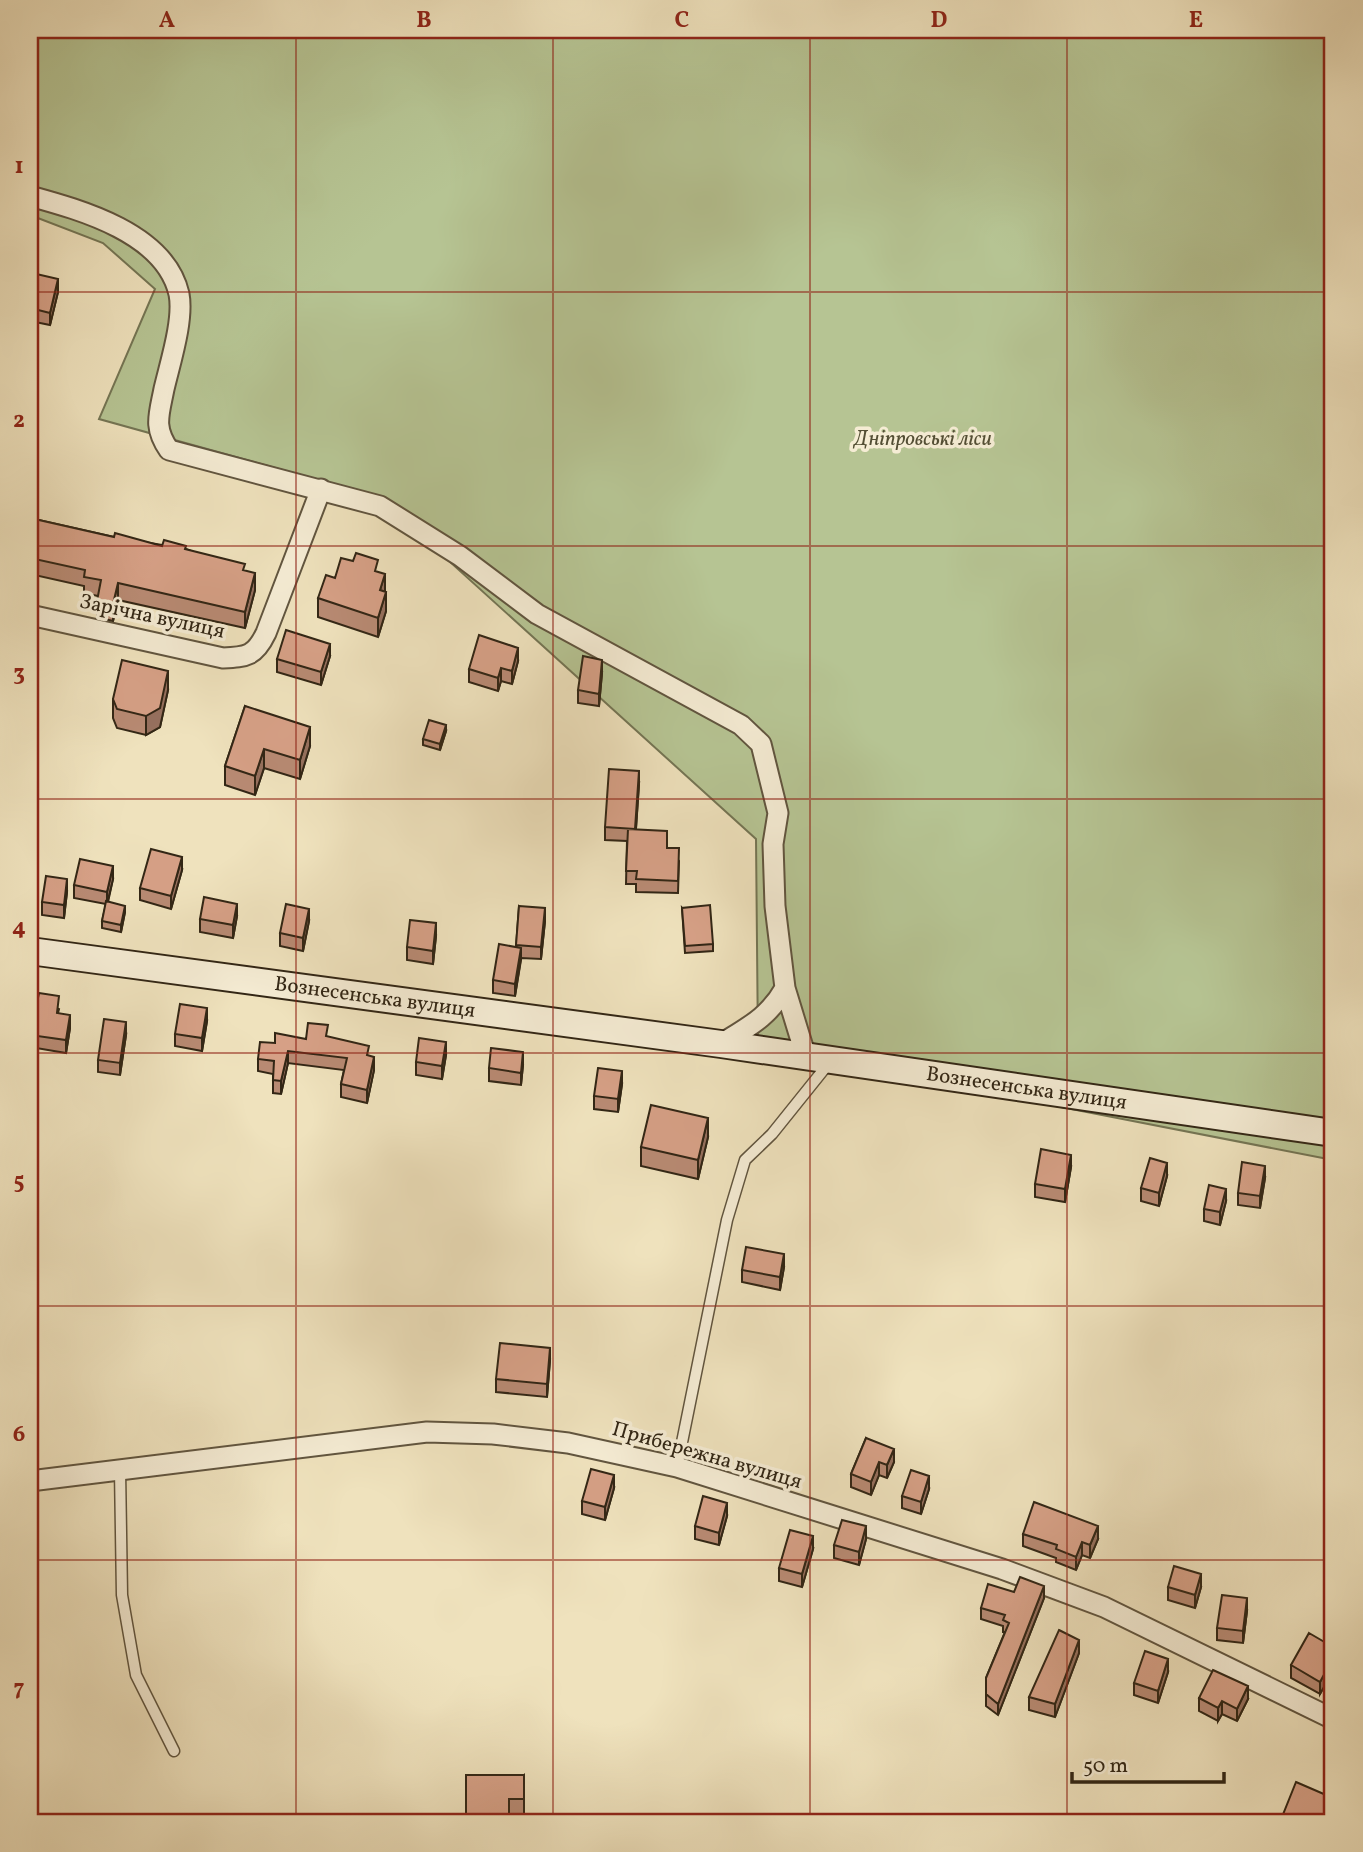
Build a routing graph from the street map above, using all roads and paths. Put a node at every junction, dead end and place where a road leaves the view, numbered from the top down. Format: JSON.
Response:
{"nodes":[{"id":1,"x":30,"y":196,"type":"edge"},
{"id":2,"x":321,"y":489,"type":"junction"},
{"id":3,"x":30,"y":615,"type":"edge"},
{"id":4,"x":30,"y":951,"type":"edge"},
{"id":5,"x":785,"y":988,"type":"junction"},
{"id":6,"x":721,"y":1044,"type":"junction"},
{"id":7,"x":819,"y":1059,"type":"junction"},
{"id":8,"x":1333,"y":1133,"type":"edge"},
{"id":9,"x":677,"y":1467,"type":"junction"},
{"id":10,"x":120,"y":1470,"type":"junction"},
{"id":11,"x":30,"y":1481,"type":"edge"},
{"id":12,"x":1333,"y":1719,"type":"edge"},
{"id":13,"x":174,"y":1751,"type":"dead end"}],
"edges":[{"from":1,"to":2,"type":"street"},
{"from":2,"to":3,"type":"street","name":"Зарічна вулиця"},
{"from":2,"to":5,"type":"street"},
{"from":4,"to":6,"type":"main road","name":"Вознесенська вулиця"},
{"from":5,"to":6,"type":"street"},
{"from":5,"to":7,"type":"street"},
{"from":6,"to":7,"type":"main road","name":"Вознесенська вулиця"},
{"from":7,"to":8,"type":"main road","name":"Вознесенська вулиця"},
{"from":7,"to":9,"type":"lane"},
{"from":9,"to":10,"type":"street","name":"Прибережна вулиця"},
{"from":9,"to":12,"type":"street","name":"Прибережна вулиця"},
{"from":10,"to":11,"type":"street","name":"Прибережна вулиця"},
{"from":10,"to":13,"type":"lane"}]}
